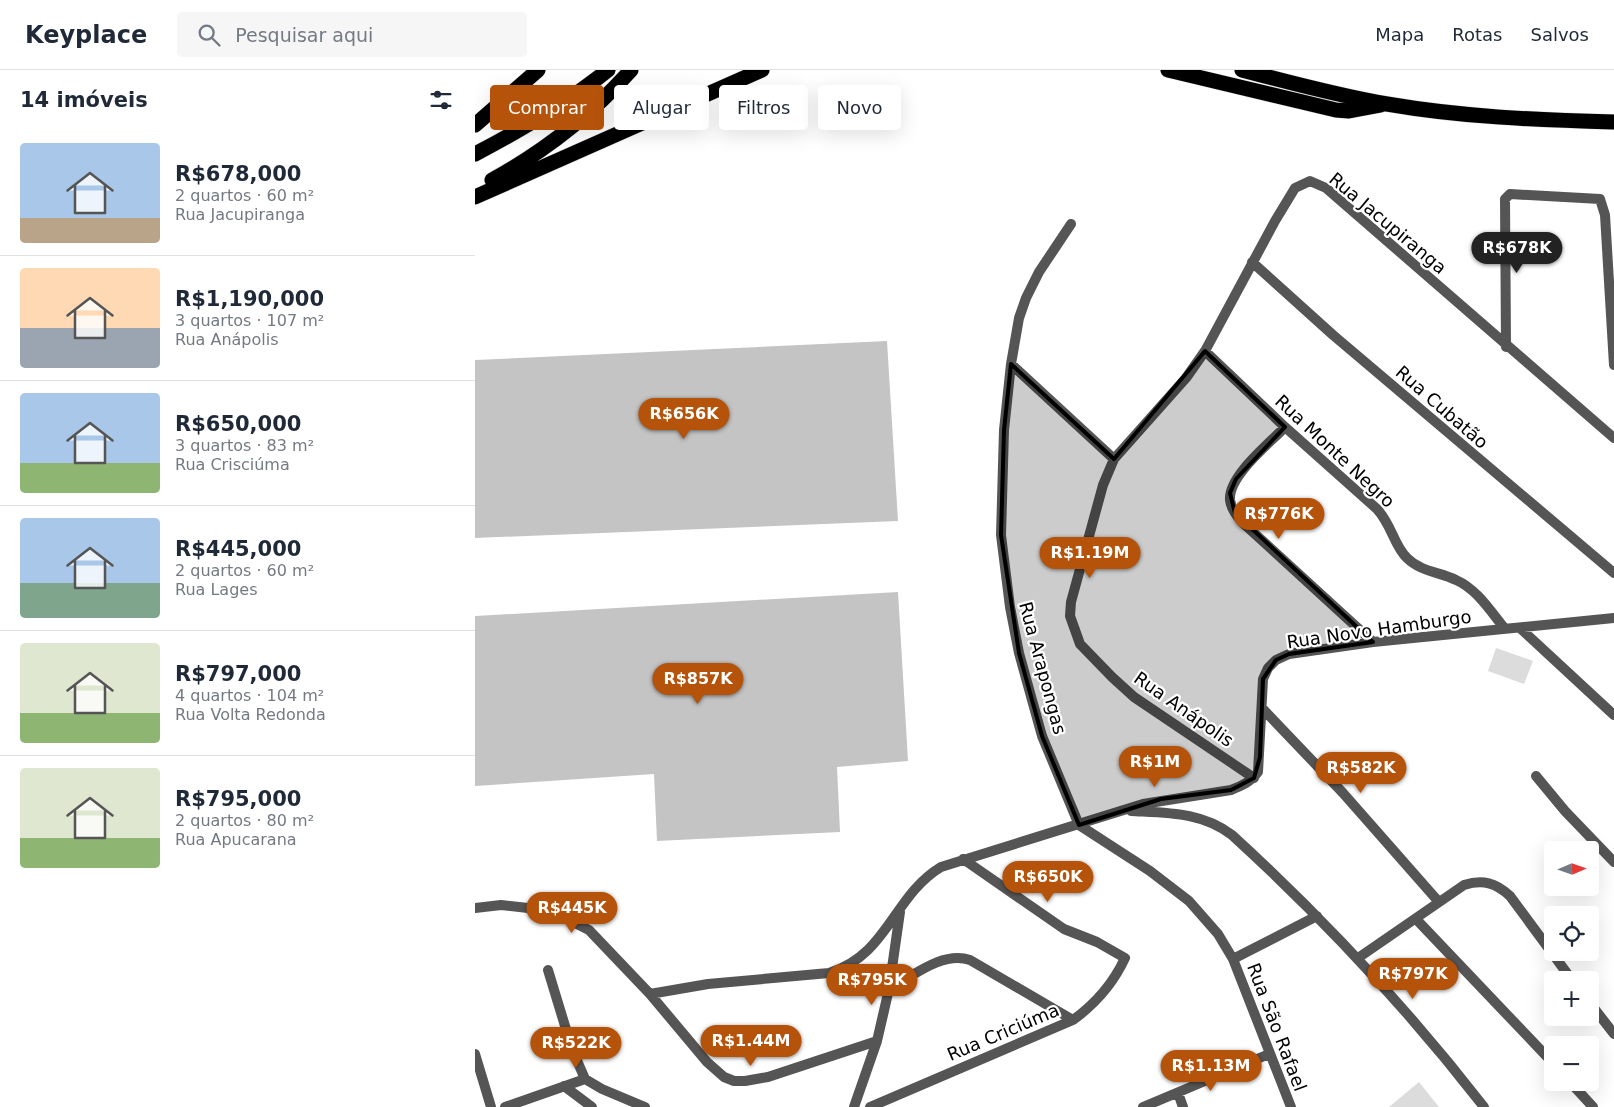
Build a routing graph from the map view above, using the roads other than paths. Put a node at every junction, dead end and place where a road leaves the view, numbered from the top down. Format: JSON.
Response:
{"nodes":[{"id":1,"x":538,"y":70,"type":"edge"},
{"id":2,"x":608,"y":70,"type":"edge"},
{"id":3,"x":631,"y":70,"type":"edge"},
{"id":4,"x":762,"y":70,"type":"edge"},
{"id":5,"x":1168,"y":70,"type":"edge"},
{"id":6,"x":1242,"y":70,"type":"edge"},
{"id":7,"x":1385,"y":104,"type":"junction"},
{"id":8,"x":1614,"y":122,"type":"edge"},
{"id":9,"x":475,"y":125,"type":"edge"},
{"id":10,"x":475,"y":154,"type":"edge"},
{"id":11,"x":475,"y":190,"type":"edge"},
{"id":12,"x":475,"y":197,"type":"edge"},
{"id":13,"x":1071,"y":224,"type":"dead end"},
{"id":14,"x":1252,"y":262,"type":"junction"},
{"id":15,"x":1506,"y":347,"type":"junction"},
{"id":16,"x":1205,"y":351,"type":"junction"},
{"id":17,"x":1011,"y":364,"type":"junction"},
{"id":18,"x":1614,"y":365,"type":"edge"},
{"id":19,"x":1285,"y":427,"type":"junction"},
{"id":20,"x":1614,"y":438,"type":"edge"},
{"id":21,"x":1114,"y":459,"type":"junction"},
{"id":22,"x":1614,"y":573,"type":"edge"},
{"id":23,"x":1614,"y":618,"type":"edge"},
{"id":24,"x":1520,"y":628,"type":"junction"},
{"id":25,"x":1505,"y":629,"type":"junction"},
{"id":26,"x":1373,"y":642,"type":"junction"},
{"id":27,"x":1262,"y":708,"type":"junction"},
{"id":28,"x":1614,"y":715,"type":"edge"},
{"id":29,"x":1536,"y":776,"type":"dead end"},
{"id":30,"x":1254,"y":778,"type":"junction"},
{"id":31,"x":1125,"y":810,"type":"junction"},
{"id":32,"x":1079,"y":825,"type":"junction"},
{"id":33,"x":963,"y":859,"type":"junction"},
{"id":34,"x":1614,"y":862,"type":"edge"},
{"id":35,"x":1438,"y":901,"type":"junction"},
{"id":36,"x":475,"y":908,"type":"edge"},
{"id":37,"x":900,"y":908,"type":"junction"},
{"id":38,"x":1317,"y":916,"type":"junction"},
{"id":39,"x":1416,"y":918,"type":"junction"},
{"id":40,"x":1358,"y":958,"type":"junction"},
{"id":41,"x":1233,"y":959,"type":"junction"},
{"id":42,"x":549,"y":970,"type":"dead end"},
{"id":43,"x":1565,"y":971,"type":"edge"},
{"id":44,"x":889,"y":989,"type":"junction"},
{"id":45,"x":650,"y":994,"type":"junction"},
{"id":46,"x":1599,"y":1015,"type":"edge"},
{"id":47,"x":1073,"y":1020,"type":"junction"},
{"id":48,"x":1614,"y":1034,"type":"edge"},
{"id":49,"x":877,"y":1041,"type":"junction"},
{"id":50,"x":1544,"y":1053,"type":"edge"},
{"id":51,"x":475,"y":1054,"type":"edge"},
{"id":52,"x":1269,"y":1054,"type":"junction"},
{"id":53,"x":585,"y":1079,"type":"junction"},
{"id":54,"x":564,"y":1086,"type":"junction"},
{"id":55,"x":1578,"y":1091,"type":"edge"},
{"id":56,"x":1178,"y":1093,"type":"junction"},
{"id":57,"x":491,"y":1107,"type":"edge"},
{"id":58,"x":505,"y":1107,"type":"edge"},
{"id":59,"x":592,"y":1107,"type":"edge"},
{"id":60,"x":645,"y":1107,"type":"edge"},
{"id":61,"x":854,"y":1107,"type":"edge"},
{"id":62,"x":870,"y":1107,"type":"edge"},
{"id":63,"x":1143,"y":1107,"type":"edge"},
{"id":64,"x":1183,"y":1107,"type":"edge"},
{"id":65,"x":1291,"y":1107,"type":"edge"},
{"id":66,"x":1484,"y":1107,"type":"edge"},
{"id":67,"x":1593,"y":1107,"type":"edge"}],
"edges":[{"from":1,"to":9,"type":"highway"},
{"from":2,"to":10,"type":"highway"},
{"from":3,"to":11,"type":"highway"},
{"from":4,"to":12,"type":"highway"},
{"from":5,"to":7,"type":"highway"},
{"from":6,"to":7,"type":"highway"},
{"from":7,"to":8,"type":"highway"},
{"from":13,"to":17,"type":"street","name":"Rua Arapongas"},
{"from":14,"to":15,"type":"street","name":"Rua Jacupiranga"},
{"from":14,"to":16,"type":"street","name":"Rua Jacupiranga"},
{"from":14,"to":22,"type":"street","name":"Rua Cubatão"},
{"from":15,"to":18,"type":"street"},
{"from":15,"to":20,"type":"street","name":"Rua Jacupiranga"},
{"from":16,"to":19,"type":"street","name":"Rua Monte Negro"},
{"from":16,"to":21,"type":"street","name":"Rua Jacupiranga"},
{"from":17,"to":21,"type":"street"},
{"from":17,"to":32,"type":"street","name":"Rua Arapongas"},
{"from":19,"to":25,"type":"street","name":"Rua Monte Negro"},
{"from":19,"to":26,"type":"street"},
{"from":21,"to":30,"type":"street","name":"Rua Anápolis"},
{"from":23,"to":24,"type":"street","name":"Rua Novo Hamburgo"},
{"from":24,"to":25,"type":"street","name":"Rua Novo Hamburgo"},
{"from":24,"to":28,"type":"street"},
{"from":25,"to":26,"type":"street","name":"Rua Novo Hamburgo"},
{"from":26,"to":27,"type":"street","name":"Rua Novo Hamburgo"},
{"from":27,"to":30,"type":"street","name":"Rua Novo Hamburgo"},
{"from":27,"to":35,"type":"street"},
{"from":29,"to":34,"type":"street"},
{"from":30,"to":31,"type":"street"},
{"from":31,"to":32,"type":"street"},
{"from":31,"to":38,"type":"street"},
{"from":32,"to":33,"type":"street"},
{"from":32,"to":41,"type":"street","name":"Rua São Rafael"},
{"from":33,"to":37,"type":"street"},
{"from":33,"to":47,"type":"street","name":"Rua Criciúma"},
{"from":35,"to":39,"type":"street"},
{"from":35,"to":43,"type":"street"},
{"from":36,"to":45,"type":"street"},
{"from":37,"to":44,"type":"street"},
{"from":37,"to":45,"type":"street"},
{"from":38,"to":40,"type":"street"},
{"from":38,"to":41,"type":"street"},
{"from":39,"to":40,"type":"street"},
{"from":39,"to":50,"type":"street"},
{"from":40,"to":66,"type":"street"},
{"from":41,"to":52,"type":"street","name":"Rua São Rafael"},
{"from":42,"to":53,"type":"street"},
{"from":44,"to":47,"type":"street"},
{"from":44,"to":49,"type":"street"},
{"from":45,"to":49,"type":"street"},
{"from":46,"to":48,"type":"street"},
{"from":47,"to":62,"type":"street","name":"Rua Criciúma"},
{"from":49,"to":61,"type":"street"},
{"from":51,"to":57,"type":"street"},
{"from":52,"to":56,"type":"street"},
{"from":52,"to":65,"type":"street","name":"Rua São Rafael"},
{"from":53,"to":54,"type":"street"},
{"from":53,"to":60,"type":"street"},
{"from":54,"to":58,"type":"street"},
{"from":54,"to":59,"type":"street"},
{"from":55,"to":67,"type":"street"},
{"from":56,"to":63,"type":"street"},
{"from":56,"to":64,"type":"street"}]}
